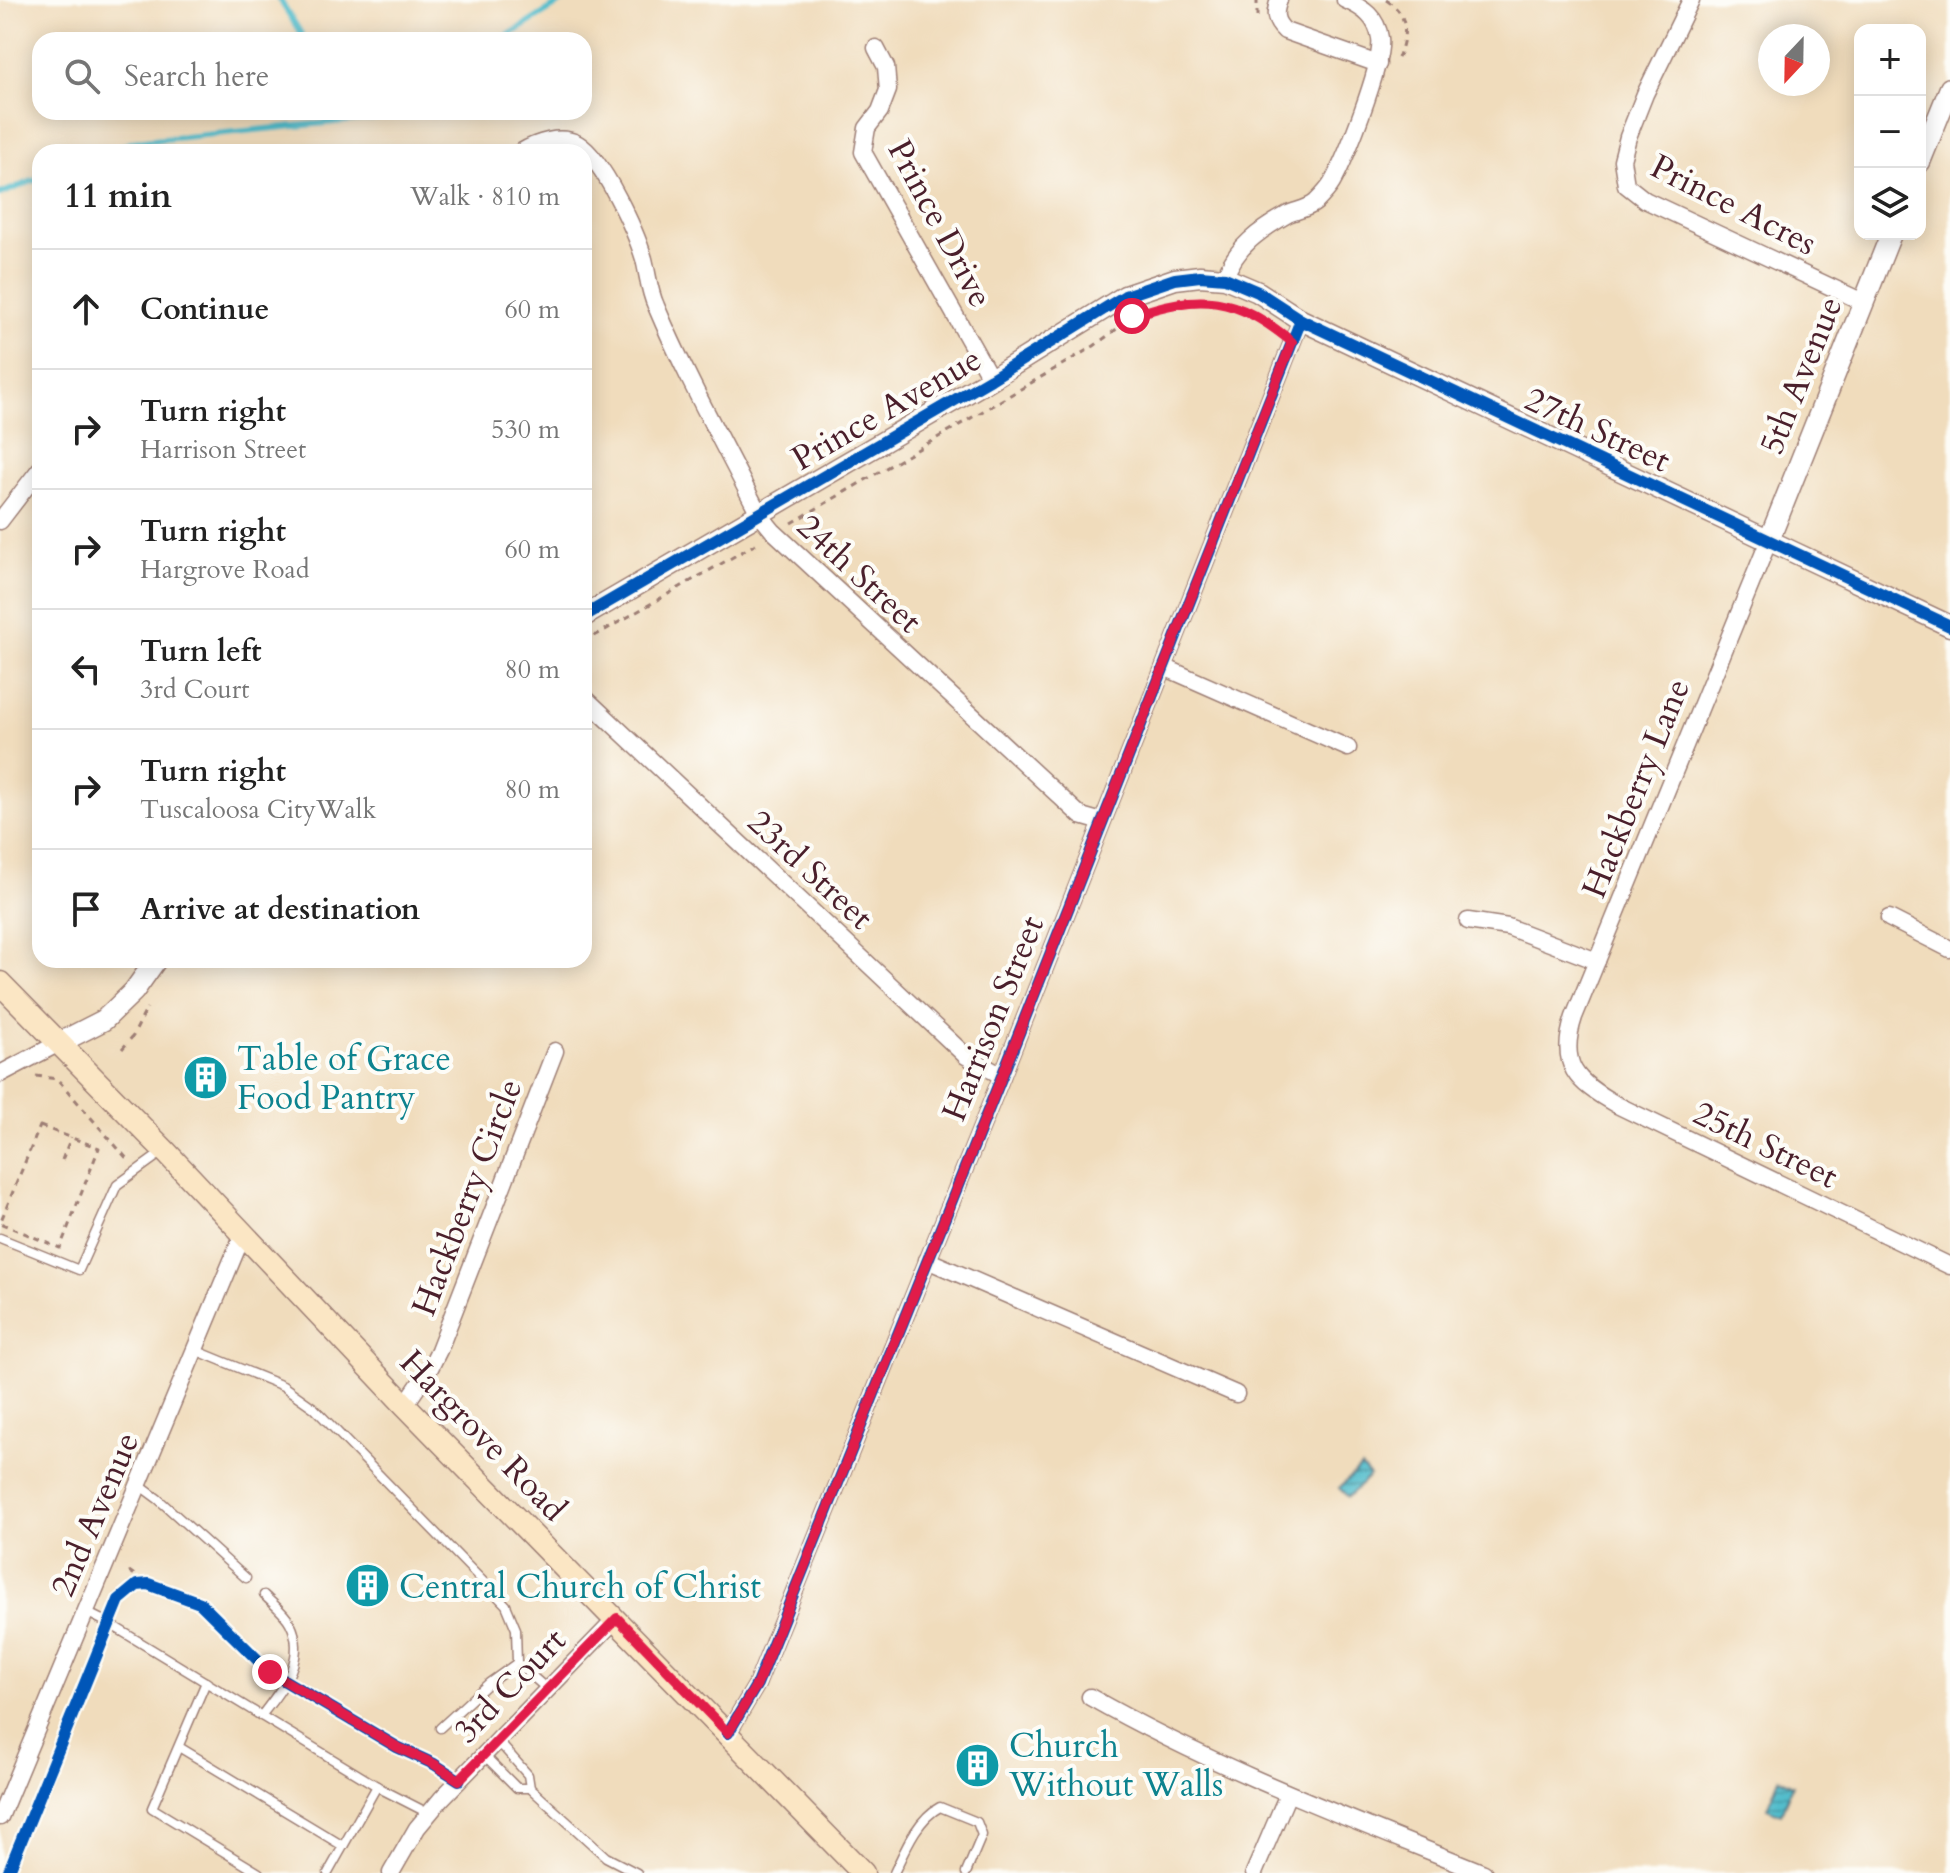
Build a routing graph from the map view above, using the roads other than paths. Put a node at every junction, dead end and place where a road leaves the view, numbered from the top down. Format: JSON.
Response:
{"nodes":[{"id":1,"x":1279,"y":0,"type":"edge"},
{"id":2,"x":1345,"y":0,"type":"edge"},
{"id":3,"x":1691,"y":0,"type":"edge"},
{"id":4,"x":876,"y":48,"type":"dead end"},
{"id":5,"x":1378,"y":64,"type":"junction"},
{"id":6,"x":1950,"y":88,"type":"edge"},
{"id":7,"x":533,"y":144,"type":"edge"},
{"id":8,"x":578,"y":144,"type":"edge"},
{"id":9,"x":1926,"y":147,"type":"edge"},
{"id":10,"x":592,"y":158,"type":"edge"},
{"id":11,"x":1889,"y":240,"type":"edge"},
{"id":12,"x":1225,"y":278,"type":"junction"},
{"id":13,"x":1863,"y":302,"type":"junction"},
{"id":14,"x":1301,"y":320,"type":"junction"},
{"id":15,"x":991,"y":379,"type":"junction"},
{"id":16,"x":32,"y":479,"type":"edge"},
{"id":17,"x":759,"y":514,"type":"junction"},
{"id":18,"x":0,"y":521,"type":"edge"},
{"id":19,"x":1769,"y":540,"type":"junction"},
{"id":20,"x":592,"y":611,"type":"edge"},
{"id":21,"x":1950,"y":626,"type":"edge"},
{"id":22,"x":1164,"y":667,"type":"junction"},
{"id":23,"x":592,"y":705,"type":"edge"},
{"id":24,"x":1348,"y":748,"type":"dead end"},
{"id":25,"x":1102,"y":822,"type":"junction"},
{"id":26,"x":1889,"y":918,"type":"dead end"},
{"id":27,"x":1468,"y":921,"type":"dead end"},
{"id":28,"x":1950,"y":949,"type":"edge"},
{"id":29,"x":1597,"y":961,"type":"junction"},
{"id":30,"x":150,"y":968,"type":"edge"},
{"id":31,"x":0,"y":983,"type":"edge"},
{"id":32,"x":59,"y":1043,"type":"junction"},
{"id":33,"x":555,"y":1051,"type":"dead end"},
{"id":34,"x":1568,"y":1060,"type":"joint"},
{"id":35,"x":0,"y":1074,"type":"edge"},
{"id":36,"x":1002,"y":1076,"type":"junction"},
{"id":37,"x":165,"y":1151,"type":"junction"},
{"id":38,"x":243,"y":1234,"type":"junction"},
{"id":39,"x":0,"y":1238,"type":"edge"},
{"id":40,"x":927,"y":1260,"type":"junction"},
{"id":41,"x":1950,"y":1266,"type":"edge"},
{"id":42,"x":195,"y":1350,"type":"junction"},
{"id":43,"x":1236,"y":1394,"type":"dead end"},
{"id":44,"x":405,"y":1405,"type":"junction"},
{"id":45,"x":139,"y":1485,"type":"junction"},
{"id":46,"x":246,"y":1578,"type":"dead end"},
{"id":47,"x":264,"y":1595,"type":"dead end"},
{"id":48,"x":86,"y":1612,"type":"junction"},
{"id":49,"x":617,"y":1618,"type":"junction"},
{"id":50,"x":517,"y":1663,"type":"junction"},
{"id":51,"x":206,"y":1682,"type":"junction"},
{"id":52,"x":548,"y":1689,"type":"junction"},
{"id":53,"x":1090,"y":1697,"type":"dead end"},
{"id":54,"x":261,"y":1716,"type":"junction"},
{"id":55,"x":440,"y":1728,"type":"dead end"},
{"id":56,"x":728,"y":1733,"type":"junction"},
{"id":57,"x":498,"y":1740,"type":"junction"},
{"id":58,"x":179,"y":1747,"type":"junction"},
{"id":59,"x":484,"y":1755,"type":"junction"},
{"id":60,"x":377,"y":1786,"type":"junction"},
{"id":61,"x":530,"y":1788,"type":"junction"},
{"id":62,"x":1288,"y":1794,"type":"junction"},
{"id":63,"x":429,"y":1814,"type":"junction"},
{"id":64,"x":0,"y":1817,"type":"edge"},
{"id":65,"x":343,"y":1846,"type":"junction"},
{"id":66,"x":259,"y":1873,"type":"edge"},
{"id":67,"x":328,"y":1873,"type":"edge"},
{"id":68,"x":391,"y":1873,"type":"edge"},
{"id":69,"x":637,"y":1873,"type":"edge"},
{"id":70,"x":863,"y":1873,"type":"edge"},
{"id":71,"x":894,"y":1873,"type":"edge"},
{"id":72,"x":966,"y":1873,"type":"edge"},
{"id":73,"x":1254,"y":1873,"type":"edge"},
{"id":74,"x":1484,"y":1873,"type":"edge"}],
"edges":[{"from":1,"to":5,"type":"street"},
{"from":2,"to":5,"type":"street"},
{"from":3,"to":13,"type":"street","name":"Prince Acres"},
{"from":4,"to":15,"type":"street","name":"Prince Drive"},
{"from":5,"to":12,"type":"street"},
{"from":6,"to":9,"type":"street"},
{"from":7,"to":8,"type":"street","name":"24th Street"},
{"from":10,"to":17,"type":"street","name":"24th Street"},
{"from":11,"to":13,"type":"street","name":"5th Avenue"},
{"from":12,"to":14,"type":"street","name":"27th Street"},
{"from":12,"to":15,"type":"street","name":"Prince Avenue"},
{"from":13,"to":19,"type":"street","name":"5th Avenue"},
{"from":14,"to":19,"type":"street","name":"27th Street"},
{"from":14,"to":22,"type":"street","name":"Harrison Street"},
{"from":15,"to":17,"type":"street","name":"Prince Avenue"},
{"from":16,"to":18,"type":"street"},
{"from":17,"to":20,"type":"street","name":"Prince Avenue"},
{"from":17,"to":25,"type":"street","name":"24th Street"},
{"from":19,"to":21,"type":"street","name":"27th Street"},
{"from":19,"to":29,"type":"street","name":"Hackberry Lane"},
{"from":22,"to":24,"type":"street"},
{"from":22,"to":25,"type":"street","name":"Harrison Street"},
{"from":23,"to":36,"type":"street","name":"23rd Street"},
{"from":25,"to":36,"type":"street","name":"Harrison Street"},
{"from":26,"to":28,"type":"street"},
{"from":27,"to":29,"type":"street"},
{"from":29,"to":34,"type":"street","name":"Hackberry Lane"},
{"from":30,"to":32,"type":"street"},
{"from":31,"to":32,"type":"main road","name":"Hargrove Road"},
{"from":32,"to":35,"type":"street"},
{"from":32,"to":37,"type":"main road","name":"Hargrove Road"},
{"from":33,"to":44,"type":"street","name":"Hackberry Circle"},
{"from":34,"to":41,"type":"street","name":"25th Street"},
{"from":36,"to":40,"type":"street","name":"Harrison Street"},
{"from":37,"to":38,"type":"main road","name":"Hargrove Road"},
{"from":37,"to":39,"type":"lane"},
{"from":38,"to":42,"type":"street","name":"2nd Avenue"},
{"from":38,"to":44,"type":"main road","name":"Hargrove Road"},
{"from":40,"to":43,"type":"street"},
{"from":40,"to":56,"type":"street","name":"Harrison Street"},
{"from":42,"to":45,"type":"street","name":"2nd Avenue"},
{"from":42,"to":50,"type":"lane"},
{"from":44,"to":49,"type":"main road","name":"Hargrove Road"},
{"from":45,"to":46,"type":"lane"},
{"from":45,"to":48,"type":"street","name":"2nd Avenue"},
{"from":47,"to":54,"type":"lane"},
{"from":48,"to":51,"type":"lane"},
{"from":48,"to":64,"type":"street","name":"2nd Avenue"},
{"from":49,"to":52,"type":"street","name":"3rd Court"},
{"from":49,"to":56,"type":"main road","name":"Hargrove Road"},
{"from":50,"to":52,"type":"lane"},
{"from":50,"to":55,"type":"lane"},
{"from":51,"to":54,"type":"lane"},
{"from":51,"to":58,"type":"lane"},
{"from":52,"to":57,"type":"street","name":"3rd Court"},
{"from":53,"to":62,"type":"street"},
{"from":54,"to":60,"type":"lane"},
{"from":56,"to":70,"type":"main road","name":"Hargrove Road"},
{"from":57,"to":59,"type":"street","name":"3rd Court"},
{"from":57,"to":61,"type":"lane"},
{"from":58,"to":65,"type":"lane"},
{"from":58,"to":66,"type":"lane"},
{"from":59,"to":61,"type":"lane"},
{"from":59,"to":63,"type":"street","name":"3rd Court"},
{"from":60,"to":63,"type":"lane"},
{"from":60,"to":65,"type":"lane"},
{"from":61,"to":69,"type":"lane"},
{"from":62,"to":73,"type":"street"},
{"from":62,"to":74,"type":"street"},
{"from":63,"to":68,"type":"street","name":"3rd Court"},
{"from":65,"to":67,"type":"lane"},
{"from":71,"to":72,"type":"lane"}]}
